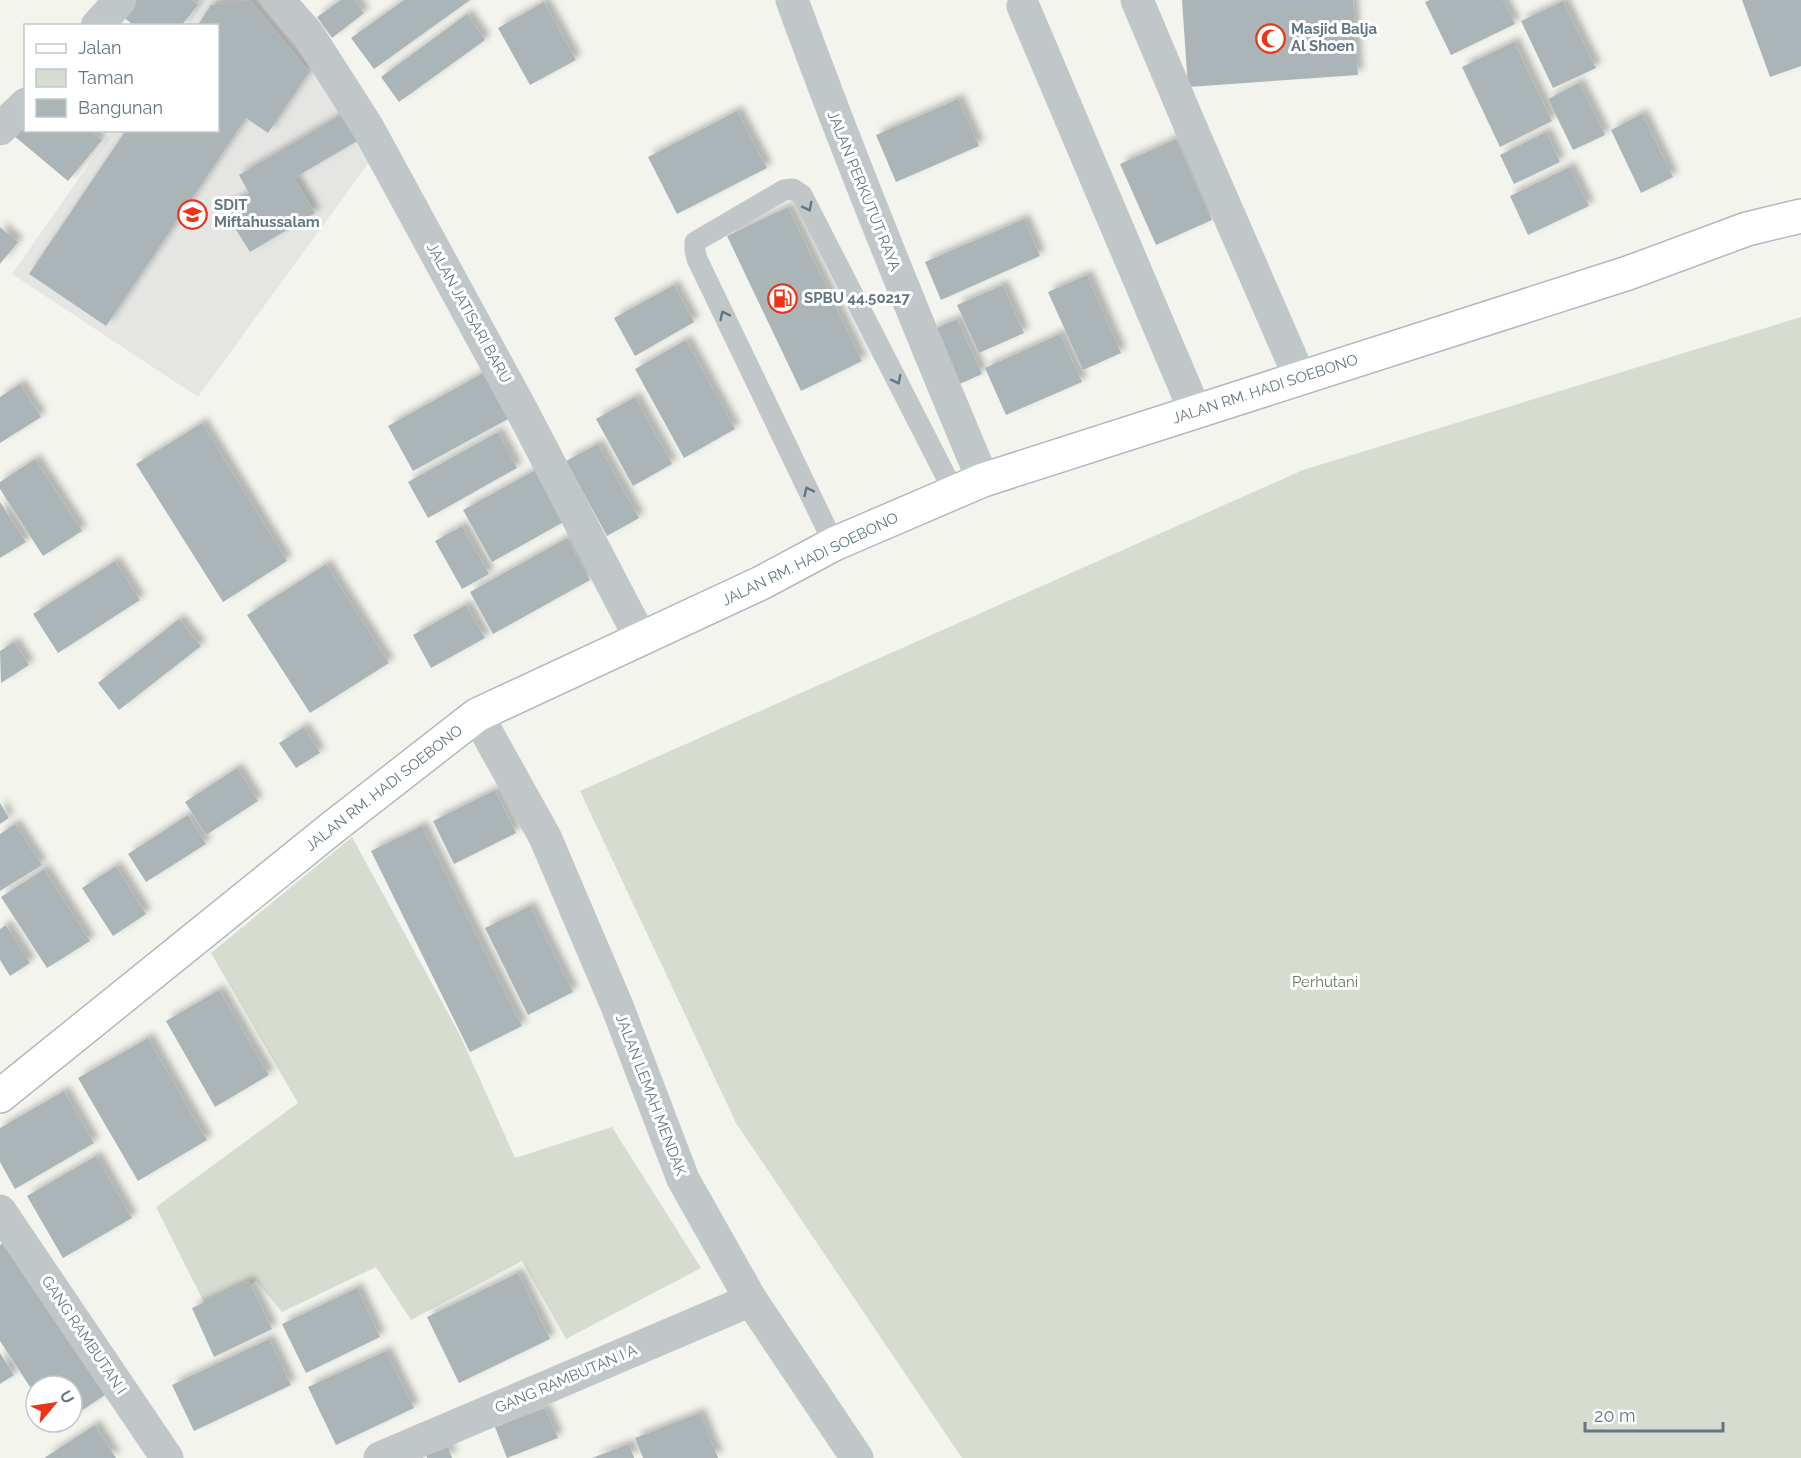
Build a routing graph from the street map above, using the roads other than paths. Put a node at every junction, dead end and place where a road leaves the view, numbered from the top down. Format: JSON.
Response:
{"nodes":[{"id":1,"x":120,"y":0,"type":"edge"},
{"id":2,"x":278,"y":0,"type":"edge"},
{"id":3,"x":792,"y":0,"type":"edge"},
{"id":4,"x":1137,"y":0,"type":"edge"},
{"id":5,"x":1023,"y":6,"type":"dead end"},
{"id":6,"x":100,"y":24,"type":"edge"},
{"id":7,"x":24,"y":106,"type":"edge"},
{"id":8,"x":0,"y":129,"type":"edge"},
{"id":9,"x":1801,"y":216,"type":"edge"},
{"id":10,"x":1300,"y":378,"type":"junction"},
{"id":11,"x":1195,"y":411,"type":"junction"},
{"id":12,"x":969,"y":486,"type":"junction"},
{"id":13,"x":834,"y":544,"type":"junction"},
{"id":14,"x":641,"y":639,"type":"junction"},
{"id":15,"x":477,"y":716,"type":"junction"},
{"id":16,"x":0,"y":1096,"type":"edge"},
{"id":17,"x":0,"y":1211,"type":"edge"},
{"id":18,"x":751,"y":1300,"type":"junction"},
{"id":19,"x":853,"y":1457,"type":"edge"},
{"id":20,"x":167,"y":1458,"type":"edge"},
{"id":21,"x":380,"y":1458,"type":"edge"}],
"edges":[{"from":1,"to":6,"type":"street"},
{"from":2,"to":14,"type":"street","name":"JALAN JATISARI BARU"},
{"from":3,"to":12,"type":"street","name":"JALAN PERKUTUT RAYA"},
{"from":4,"to":10,"type":"street"},
{"from":5,"to":11,"type":"street"},
{"from":7,"to":8,"type":"street"},
{"from":9,"to":10,"type":"main road","name":"JALAN RM. HADI SOEBONO"},
{"from":10,"to":11,"type":"main road","name":"JALAN RM. HADI SOEBONO"},
{"from":11,"to":12,"type":"main road","name":"JALAN RM. HADI SOEBONO"},
{"from":12,"to":13,"type":"main road","name":"JALAN RM. HADI SOEBONO"},
{"from":13,"to":12,"type":"lane","one_way":true},
{"from":13,"to":14,"type":"main road","name":"JALAN RM. HADI SOEBONO"},
{"from":14,"to":15,"type":"main road","name":"JALAN RM. HADI SOEBONO"},
{"from":15,"to":16,"type":"main road","name":"JALAN RM. HADI SOEBONO"},
{"from":15,"to":18,"type":"street","name":"JALAN LEMAH MENDAK"},
{"from":17,"to":20,"type":"street","name":"GANG RAMBUTAN I"},
{"from":18,"to":19,"type":"street","name":"JALAN LEMAH MENDAK"},
{"from":18,"to":21,"type":"street","name":"GANG RAMBUTAN I A"}]}
